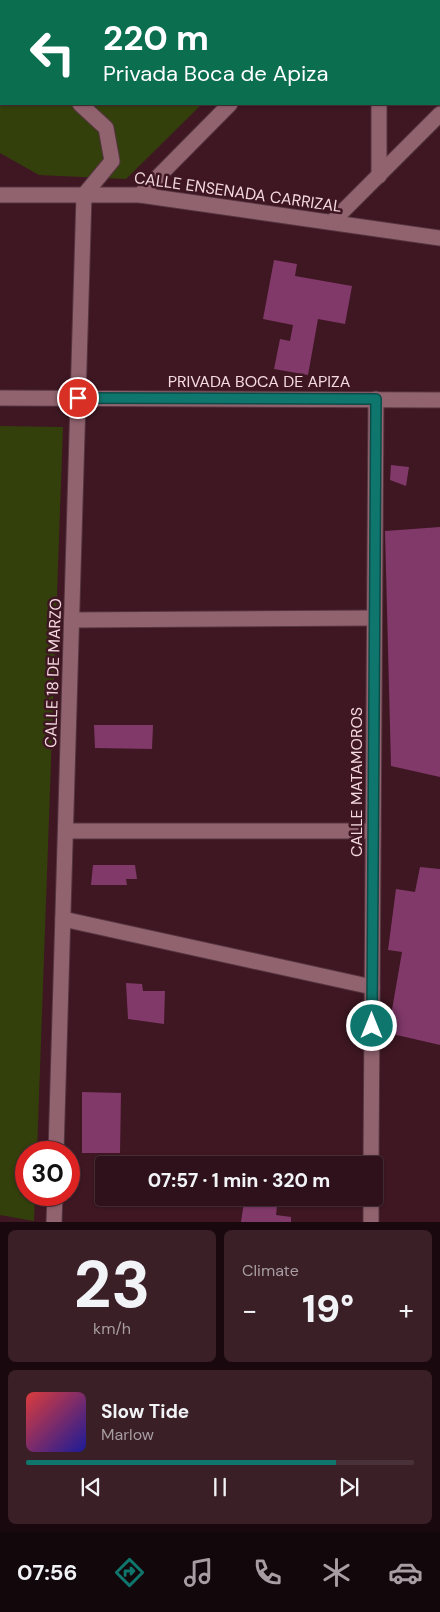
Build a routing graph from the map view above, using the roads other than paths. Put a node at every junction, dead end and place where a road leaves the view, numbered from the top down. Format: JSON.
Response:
{"nodes":[{"id":1,"x":81,"y":105,"type":"edge"},
{"id":2,"x":229,"y":105,"type":"edge"},
{"id":3,"x":380,"y":105,"type":"edge"},
{"id":4,"x":440,"y":114,"type":"edge"},
{"id":5,"x":378,"y":176,"type":"junction"},
{"id":6,"x":0,"y":195,"type":"edge"},
{"id":7,"x":84,"y":195,"type":"junction"},
{"id":8,"x":140,"y":195,"type":"junction"},
{"id":9,"x":332,"y":222,"type":"junction"},
{"id":10,"x":440,"y":238,"type":"edge"},
{"id":11,"x":0,"y":398,"type":"edge"},
{"id":12,"x":78,"y":398,"type":"junction"},
{"id":13,"x":376,"y":399,"type":"junction"},
{"id":14,"x":440,"y":400,"type":"edge"},
{"id":15,"x":374,"y":618,"type":"junction"},
{"id":16,"x":72,"y":620,"type":"junction"},
{"id":17,"x":66,"y":831,"type":"junction"},
{"id":18,"x":373,"y":831,"type":"junction"},
{"id":19,"x":63,"y":919,"type":"junction"},
{"id":20,"x":372,"y":987,"type":"junction"},
{"id":21,"x":56,"y":1141,"type":"edge"},
{"id":22,"x":371,"y":1156,"type":"edge"},
{"id":23,"x":55,"y":1206,"type":"edge"},
{"id":24,"x":371,"y":1206,"type":"edge"},
{"id":25,"x":54,"y":1222,"type":"edge"},
{"id":26,"x":370,"y":1222,"type":"edge"}],
"edges":[{"from":1,"to":7,"type":"street"},
{"from":2,"to":8,"type":"street"},
{"from":3,"to":5,"type":"street"},
{"from":4,"to":5,"type":"street"},
{"from":5,"to":9,"type":"street"},
{"from":6,"to":7,"type":"street","name":"CALLE ENSENADA CARRIZAL"},
{"from":7,"to":8,"type":"street","name":"CALLE ENSENADA CARRIZAL"},
{"from":7,"to":12,"type":"street","name":"CALLE 18 DE MARZO"},
{"from":8,"to":9,"type":"street","name":"CALLE ENSENADA CARRIZAL"},
{"from":9,"to":10,"type":"street","name":"CALLE ENSENADA CARRIZAL"},
{"from":11,"to":12,"type":"street","name":"PRIVADA BOCA DE APIZA"},
{"from":12,"to":13,"type":"street","name":"PRIVADA BOCA DE APIZA"},
{"from":12,"to":16,"type":"street","name":"CALLE 18 DE MARZO"},
{"from":13,"to":14,"type":"street","name":"PRIVADA BOCA DE APIZA"},
{"from":13,"to":15,"type":"street","name":"CALLE MATAMOROS"},
{"from":15,"to":16,"type":"street"},
{"from":15,"to":18,"type":"street","name":"CALLE MATAMOROS"},
{"from":16,"to":17,"type":"street","name":"CALLE 18 DE MARZO"},
{"from":17,"to":18,"type":"street"},
{"from":17,"to":19,"type":"street","name":"CALLE 18 DE MARZO"},
{"from":18,"to":20,"type":"street","name":"CALLE MATAMOROS"},
{"from":19,"to":20,"type":"street"},
{"from":19,"to":21,"type":"street","name":"CALLE 18 DE MARZO"},
{"from":20,"to":22,"type":"street","name":"CALLE MATAMOROS"},
{"from":23,"to":25,"type":"street"},
{"from":24,"to":26,"type":"street"}]}
